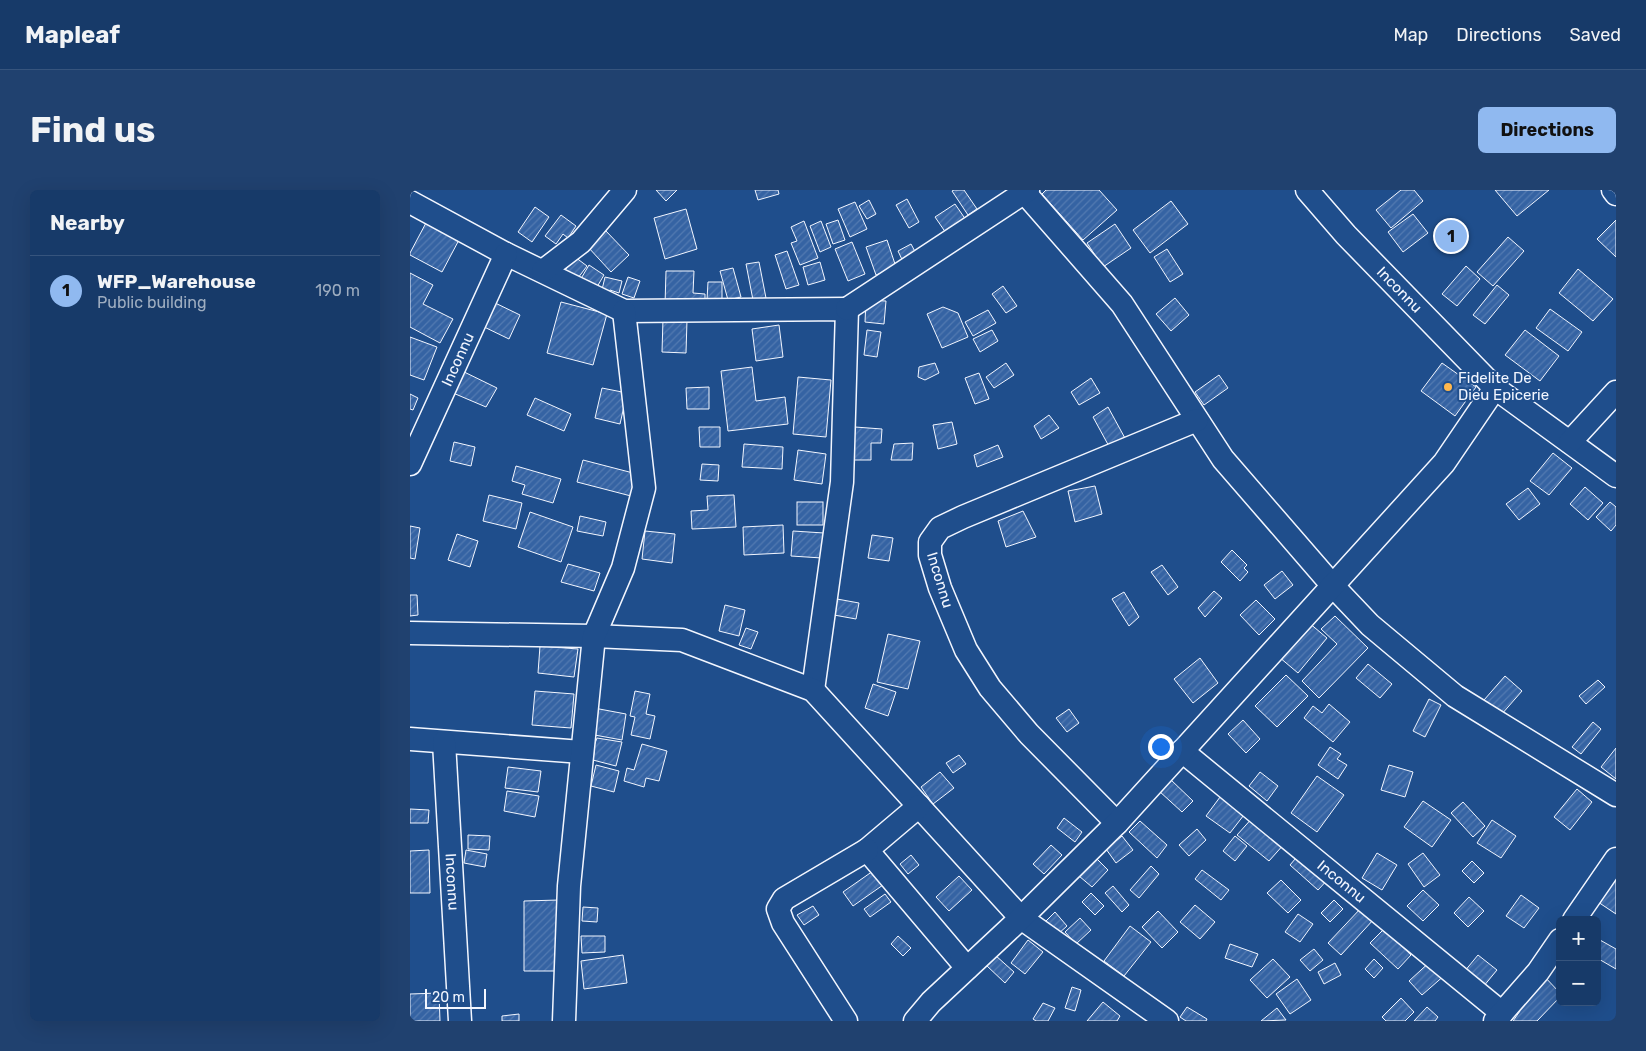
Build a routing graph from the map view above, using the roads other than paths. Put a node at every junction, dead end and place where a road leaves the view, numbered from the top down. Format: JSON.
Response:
{"nodes":[{"id":1,"x":625,"y":190,"type":"edge"},
{"id":2,"x":1307,"y":190,"type":"edge"},
{"id":3,"x":1613,"y":190,"type":"edge"},
{"id":4,"x":1026,"y":191,"type":"edge"},
{"id":5,"x":1616,"y":194,"type":"edge"},
{"id":6,"x":410,"y":202,"type":"edge"},
{"id":7,"x":506,"y":254,"type":"junction"},
{"id":8,"x":543,"y":271,"type":"junction"},
{"id":9,"x":847,"y":309,"type":"junction"},
{"id":10,"x":624,"y":311,"type":"junction"},
{"id":11,"x":1495,"y":388,"type":"junction"},
{"id":12,"x":1616,"y":392,"type":"edge"},
{"id":13,"x":1197,"y":420,"type":"junction"},
{"id":14,"x":1570,"y":442,"type":"junction"},
{"id":15,"x":410,"y":464,"type":"edge"},
{"id":16,"x":1616,"y":476,"type":"edge"},
{"id":17,"x":1333,"y":586,"type":"junction"},
{"id":18,"x":410,"y":633,"type":"edge"},
{"id":19,"x":594,"y":636,"type":"junction"},
{"id":20,"x":813,"y":690,"type":"junction"},
{"id":21,"x":410,"y":739,"type":"edge"},
{"id":22,"x":444,"y":742,"type":"junction"},
{"id":23,"x":1182,"y":751,"type":"junction"},
{"id":24,"x":582,"y":752,"type":"junction"},
{"id":25,"x":1616,"y":795,"type":"edge"},
{"id":26,"x":919,"y":806,"type":"junction"},
{"id":27,"x":1117,"y":822,"type":"junction"},
{"id":28,"x":867,"y":850,"type":"junction"},
{"id":29,"x":1616,"y":859,"type":"edge"},
{"id":30,"x":1577,"y":916,"type":"edge"},
{"id":31,"x":1021,"y":918,"type":"junction"},
{"id":32,"x":1556,"y":946,"type":"edge"},
{"id":33,"x":967,"y":968,"type":"junction"},
{"id":34,"x":1498,"y":1017,"type":"edge"},
{"id":35,"x":460,"y":1021,"type":"edge"},
{"id":36,"x":564,"y":1021,"type":"edge"},
{"id":37,"x":846,"y":1021,"type":"edge"},
{"id":38,"x":916,"y":1021,"type":"edge"},
{"id":39,"x":1167,"y":1021,"type":"edge"}],
"edges":[{"from":1,"to":8,"type":"street"},
{"from":2,"to":11,"type":"street","name":"Inconnu"},
{"from":3,"to":5,"type":"street"},
{"from":4,"to":9,"type":"street"},
{"from":4,"to":13,"type":"street"},
{"from":6,"to":7,"type":"street"},
{"from":7,"to":8,"type":"street"},
{"from":7,"to":15,"type":"street","name":"Inconnu"},
{"from":8,"to":10,"type":"street"},
{"from":9,"to":10,"type":"street"},
{"from":9,"to":20,"type":"street"},
{"from":10,"to":19,"type":"street"},
{"from":11,"to":14,"type":"street","name":"Inconnu"},
{"from":11,"to":17,"type":"street"},
{"from":12,"to":14,"type":"street"},
{"from":13,"to":17,"type":"street"},
{"from":13,"to":27,"type":"street","name":"Inconnu"},
{"from":14,"to":16,"type":"street","name":"Inconnu"},
{"from":17,"to":23,"type":"street"},
{"from":17,"to":25,"type":"street"},
{"from":18,"to":19,"type":"street"},
{"from":19,"to":20,"type":"street"},
{"from":19,"to":24,"type":"street"},
{"from":20,"to":26,"type":"street"},
{"from":21,"to":22,"type":"street"},
{"from":22,"to":24,"type":"street"},
{"from":22,"to":35,"type":"street","name":"Inconnu"},
{"from":23,"to":27,"type":"street"},
{"from":23,"to":34,"type":"street","name":"Inconnu"},
{"from":24,"to":36,"type":"street"},
{"from":26,"to":28,"type":"street"},
{"from":26,"to":31,"type":"street"},
{"from":27,"to":31,"type":"street"},
{"from":28,"to":33,"type":"street"},
{"from":28,"to":37,"type":"street"},
{"from":29,"to":30,"type":"street"},
{"from":31,"to":33,"type":"street"},
{"from":31,"to":39,"type":"street"},
{"from":32,"to":34,"type":"street","name":"Inconnu"},
{"from":33,"to":38,"type":"street"}]}
